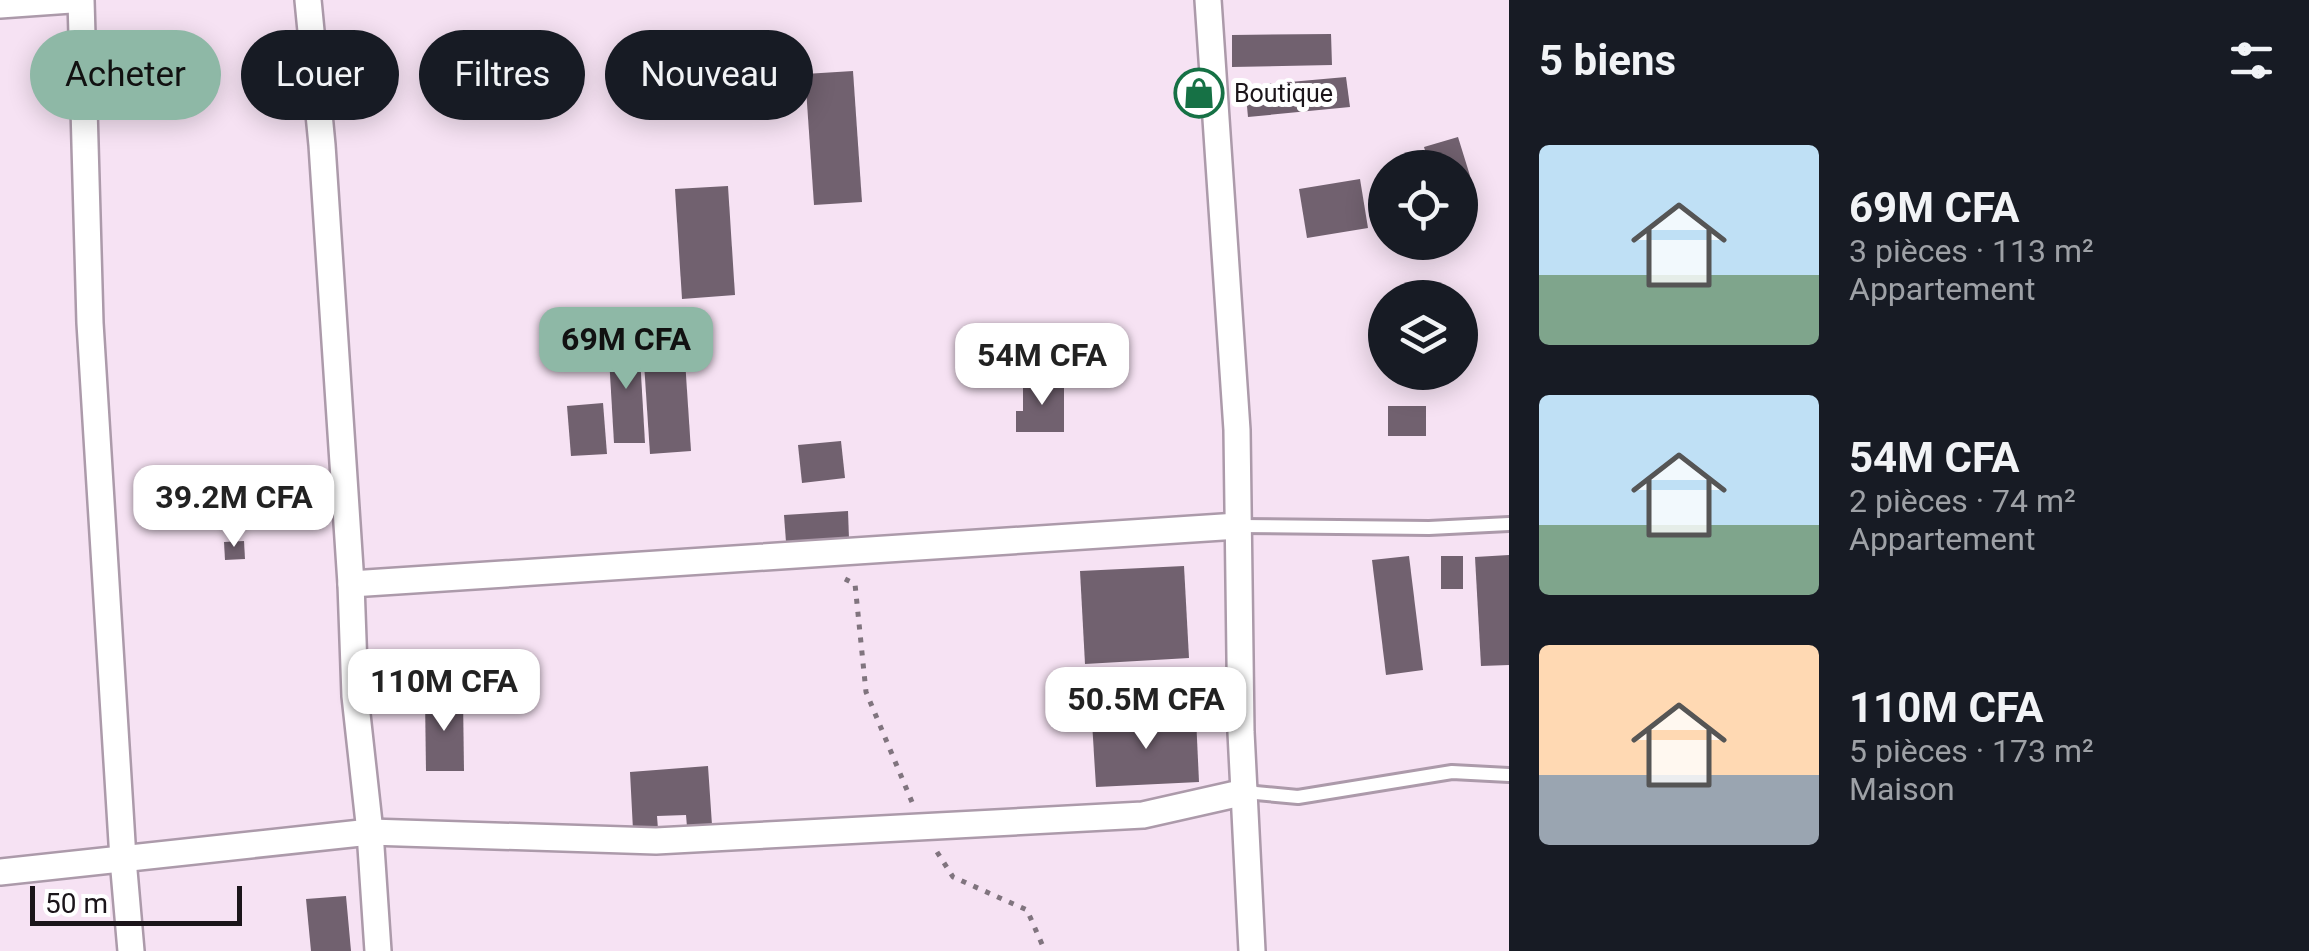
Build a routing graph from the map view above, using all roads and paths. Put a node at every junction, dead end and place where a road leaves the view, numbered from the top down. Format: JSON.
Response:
{"nodes":[{"id":1,"x":71,"y":0,"type":"edge"},
{"id":2,"x":81,"y":0,"type":"edge"},
{"id":3,"x":308,"y":0,"type":"edge"},
{"id":4,"x":1208,"y":0,"type":"edge"},
{"id":5,"x":0,"y":5,"type":"edge"},
{"id":6,"x":1509,"y":524,"type":"edge"},
{"id":7,"x":1238,"y":526,"type":"junction"},
{"id":8,"x":841,"y":576,"type":"dead end"},
{"id":9,"x":351,"y":584,"type":"junction"},
{"id":10,"x":1509,"y":775,"type":"edge"},
{"id":11,"x":1244,"y":792,"type":"junction"},
{"id":12,"x":922,"y":827,"type":"junction"},
{"id":13,"x":370,"y":832,"type":"junction"},
{"id":14,"x":123,"y":860,"type":"junction"},
{"id":15,"x":0,"y":872,"type":"edge"},
{"id":16,"x":130,"y":951,"type":"edge"},
{"id":17,"x":378,"y":951,"type":"edge"},
{"id":18,"x":1045,"y":951,"type":"edge"},
{"id":19,"x":1252,"y":951,"type":"edge"}],
"edges":[{"from":1,"to":5,"type":"street"},
{"from":2,"to":14,"type":"street"},
{"from":3,"to":9,"type":"street"},
{"from":4,"to":7,"type":"street"},
{"from":6,"to":7,"type":"lane"},
{"from":7,"to":9,"type":"street"},
{"from":7,"to":11,"type":"street"},
{"from":8,"to":12,"type":"path"},
{"from":9,"to":13,"type":"street"},
{"from":10,"to":11,"type":"lane"},
{"from":11,"to":12,"type":"street"},
{"from":11,"to":19,"type":"street"},
{"from":12,"to":13,"type":"street"},
{"from":12,"to":18,"type":"path"},
{"from":13,"to":14,"type":"street"},
{"from":13,"to":17,"type":"street"},
{"from":14,"to":15,"type":"street"},
{"from":14,"to":16,"type":"street"}]}
